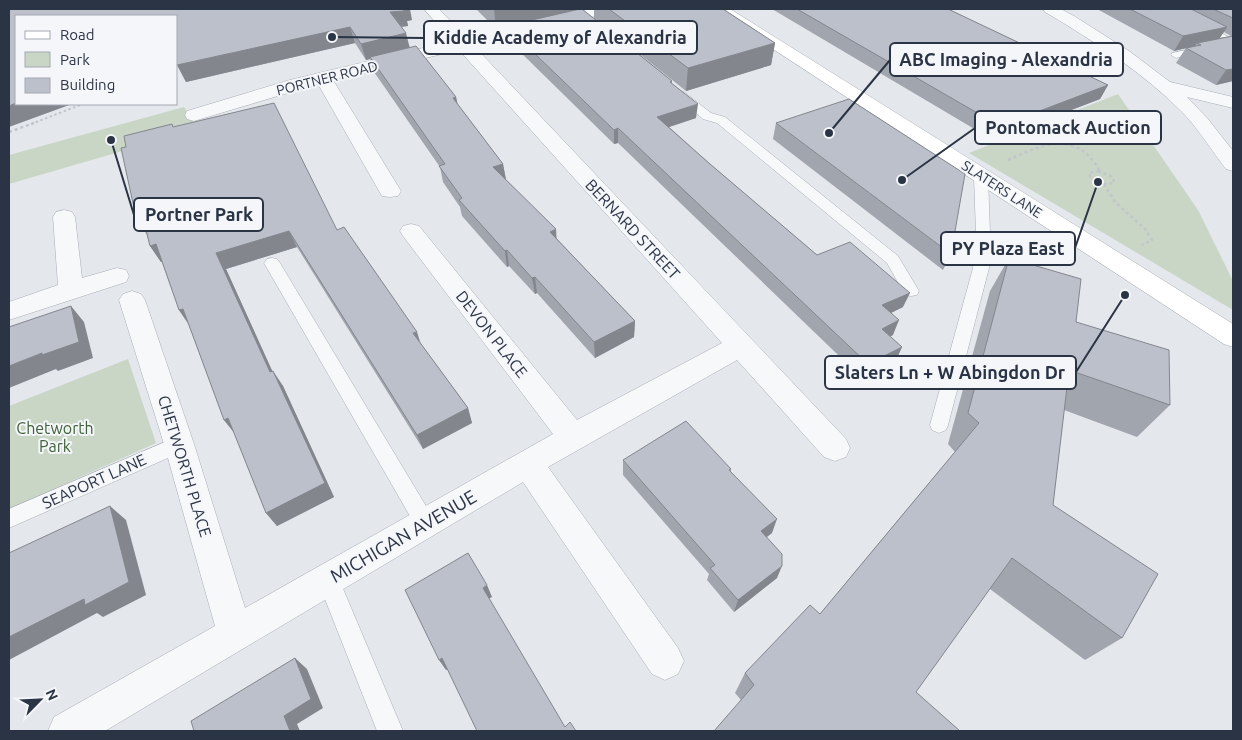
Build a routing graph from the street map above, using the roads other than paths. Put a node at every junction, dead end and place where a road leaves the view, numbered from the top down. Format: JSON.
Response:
{"nodes":[{"id":1,"x":431,"y":9,"type":"edge"},
{"id":2,"x":607,"y":9,"type":"edge"},
{"id":3,"x":720,"y":9,"type":"edge"},
{"id":4,"x":1050,"y":9,"type":"edge"},
{"id":5,"x":1165,"y":9,"type":"edge"},
{"id":6,"x":583,"y":14,"type":"junction"},
{"id":7,"x":597,"y":26,"type":"edge"},
{"id":8,"x":1233,"y":43,"type":"edge"},
{"id":9,"x":462,"y":44,"type":"junction"},
{"id":10,"x":1176,"y":55,"type":"dead end"},
{"id":11,"x":323,"y":78,"type":"junction"},
{"id":12,"x":670,"y":86,"type":"edge"},
{"id":13,"x":1163,"y":86,"type":"junction"},
{"id":14,"x":1233,"y":102,"type":"edge"},
{"id":15,"x":1233,"y":109,"type":"edge"},
{"id":16,"x":194,"y":114,"type":"dead end"},
{"id":17,"x":1208,"y":132,"type":"junction"},
{"id":18,"x":1233,"y":165,"type":"edge"},
{"id":19,"x":981,"y":176,"type":"junction"},
{"id":20,"x":390,"y":191,"type":"dead end"},
{"id":21,"x":64,"y":217,"type":"dead end"},
{"id":22,"x":411,"y":231,"type":"dead end"},
{"id":23,"x":272,"y":264,"type":"dead end"},
{"id":24,"x":71,"y":290,"type":"junction"},
{"id":25,"x":911,"y":291,"type":"edge"},
{"id":26,"x":9,"y":311,"type":"edge"},
{"id":27,"x":1233,"y":337,"type":"edge"},
{"id":28,"x":741,"y":345,"type":"junction"},
{"id":29,"x":940,"y":425,"type":"dead end"},
{"id":30,"x":573,"y":437,"type":"junction"},
{"id":31,"x":179,"y":444,"type":"junction"},
{"id":32,"x":836,"y":448,"type":"dead end"},
{"id":33,"x":528,"y":464,"type":"junction"},
{"id":34,"x":9,"y":519,"type":"edge"},
{"id":35,"x":425,"y":523,"type":"junction"},
{"id":36,"x":328,"y":579,"type":"junction"},
{"id":37,"x":235,"y":633,"type":"junction"},
{"id":38,"x":665,"y":661,"type":"dead end"},
{"id":39,"x":75,"y":729,"type":"edge"},
{"id":40,"x":390,"y":731,"type":"edge"}],
"edges":[{"from":1,"to":9,"type":"street","name":"BERNARD STREET"},
{"from":2,"to":6,"type":"street","name":"PORTNER ROAD"},
{"from":3,"to":19,"type":"main road","name":"SLATERS LANE"},
{"from":4,"to":13,"type":"street"},
{"from":5,"to":8,"type":"lane"},
{"from":6,"to":7,"type":"lane"},
{"from":6,"to":9,"type":"street","name":"PORTNER ROAD"},
{"from":8,"to":10,"type":"lane"},
{"from":9,"to":11,"type":"street","name":"PORTNER ROAD"},
{"from":9,"to":28,"type":"street","name":"BERNARD STREET"},
{"from":11,"to":16,"type":"street","name":"PORTNER ROAD"},
{"from":11,"to":20,"type":"street"},
{"from":12,"to":25,"type":"lane"},
{"from":13,"to":14,"type":"street"},
{"from":13,"to":17,"type":"street"},
{"from":15,"to":17,"type":"street"},
{"from":17,"to":18,"type":"street"},
{"from":19,"to":27,"type":"main road","name":"SLATERS LANE"},
{"from":19,"to":29,"type":"lane"},
{"from":21,"to":24,"type":"street"},
{"from":22,"to":30,"type":"street","name":"DEVON PLACE"},
{"from":23,"to":35,"type":"lane"},
{"from":24,"to":26,"type":"street"},
{"from":24,"to":31,"type":"street","name":"CHETWORTH PLACE"},
{"from":28,"to":30,"type":"street","name":"MICHIGAN AVENUE"},
{"from":28,"to":32,"type":"street","name":"BERNARD STREET"},
{"from":30,"to":33,"type":"street","name":"MICHIGAN AVENUE"},
{"from":31,"to":34,"type":"lane","name":"SEAPORT LANE"},
{"from":31,"to":37,"type":"street","name":"CHETWORTH PLACE"},
{"from":33,"to":35,"type":"street","name":"MICHIGAN AVENUE"},
{"from":33,"to":38,"type":"street"},
{"from":35,"to":36,"type":"street","name":"MICHIGAN AVENUE"},
{"from":36,"to":37,"type":"street","name":"MICHIGAN AVENUE"},
{"from":36,"to":40,"type":"lane"},
{"from":37,"to":39,"type":"street","name":"MICHIGAN AVENUE"}]}
